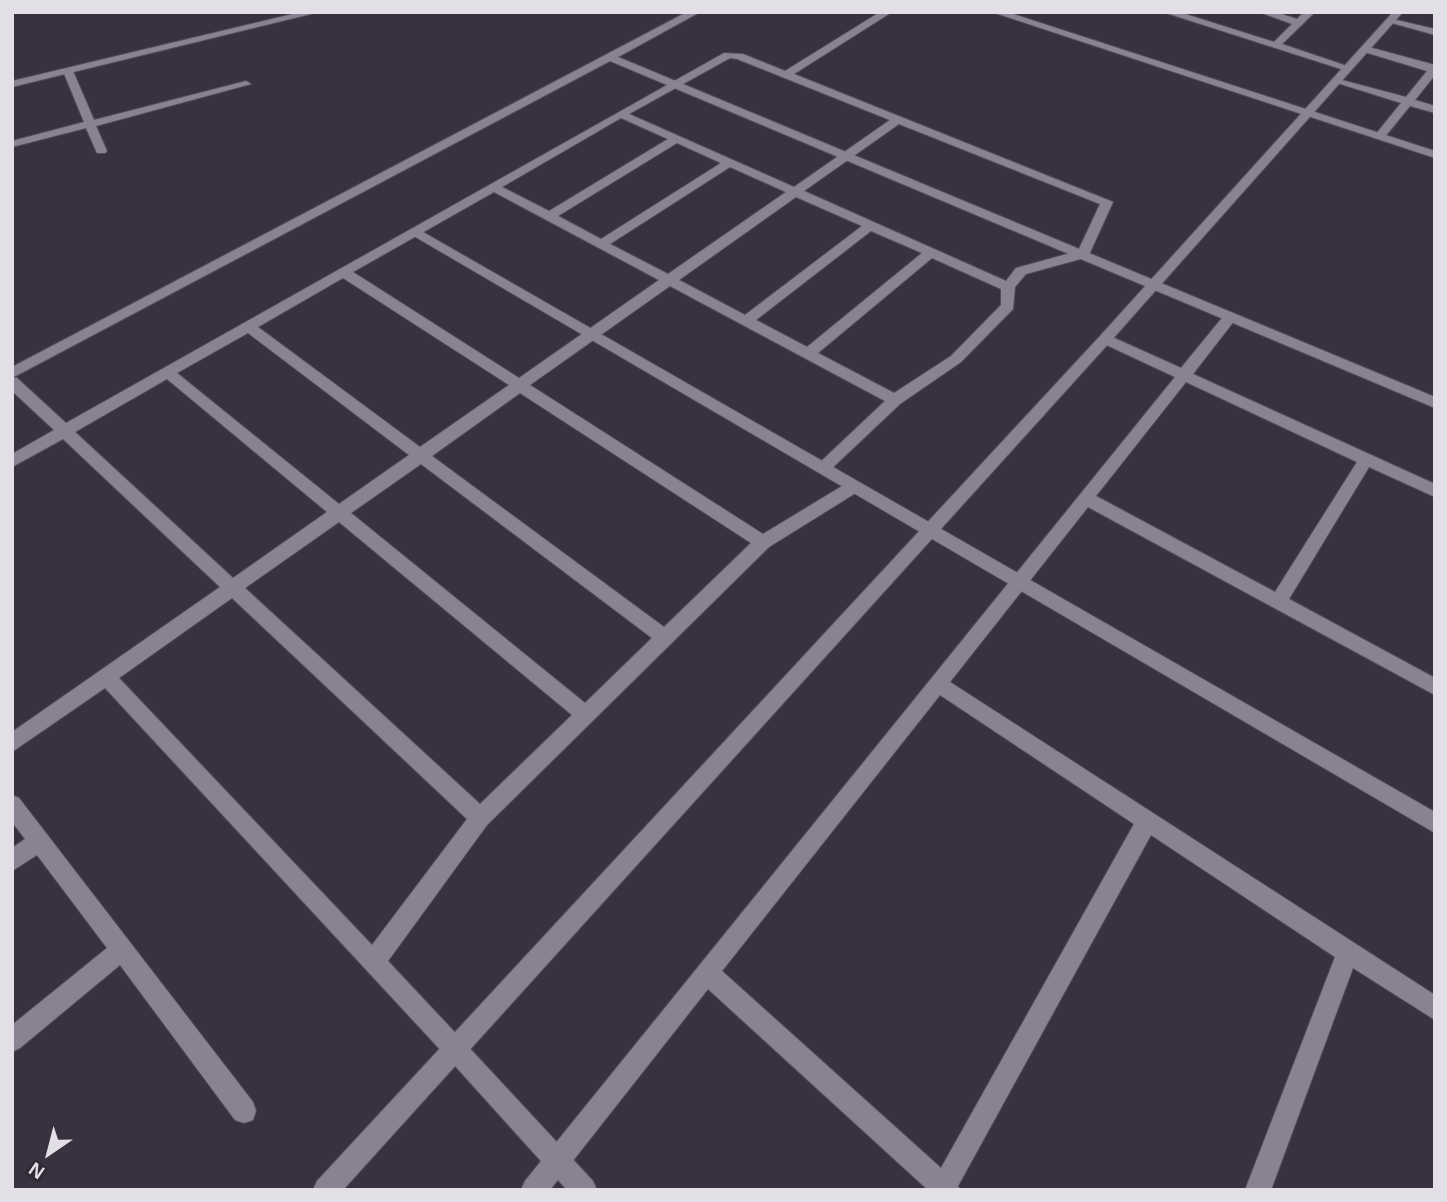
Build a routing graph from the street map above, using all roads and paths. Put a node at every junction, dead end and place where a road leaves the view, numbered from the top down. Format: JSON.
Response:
{"nodes":[{"id":1,"x":314,"y":12,"type":"edge"},
{"id":2,"x":695,"y":12,"type":"edge"},
{"id":3,"x":887,"y":12,"type":"edge"},
{"id":4,"x":997,"y":12,"type":"edge"},
{"id":5,"x":1168,"y":12,"type":"edge"},
{"id":6,"x":1264,"y":12,"type":"edge"},
{"id":7,"x":1310,"y":12,"type":"edge"},
{"id":8,"x":1395,"y":16,"type":"edge"},
{"id":9,"x":1299,"y":23,"type":"junction"},
{"id":10,"x":1435,"y":32,"type":"edge"},
{"id":11,"x":1276,"y":45,"type":"junction"},
{"id":12,"x":1365,"y":49,"type":"junction"},
{"id":13,"x":608,"y":57,"type":"junction"},
{"id":14,"x":1434,"y":69,"type":"edge"},
{"id":15,"x":68,"y":71,"type":"junction"},
{"id":16,"x":1343,"y":74,"type":"junction"},
{"id":17,"x":786,"y":75,"type":"junction"},
{"id":18,"x":12,"y":84,"type":"edge"},
{"id":19,"x":246,"y":84,"type":"dead end"},
{"id":20,"x":673,"y":84,"type":"junction"},
{"id":21,"x":1408,"y":101,"type":"junction"},
{"id":22,"x":1435,"y":110,"type":"edge"},
{"id":23,"x":1308,"y":112,"type":"junction"},
{"id":24,"x":621,"y":114,"type":"junction"},
{"id":25,"x":898,"y":119,"type":"junction"},
{"id":26,"x":90,"y":124,"type":"junction"},
{"id":27,"x":1380,"y":136,"type":"junction"},
{"id":28,"x":676,"y":139,"type":"junction"},
{"id":29,"x":12,"y":144,"type":"edge"},
{"id":30,"x":101,"y":151,"type":"dead end"},
{"id":31,"x":1435,"y":155,"type":"edge"},
{"id":32,"x":846,"y":156,"type":"junction"},
{"id":33,"x":730,"y":162,"type":"junction"},
{"id":34,"x":494,"y":187,"type":"junction"},
{"id":35,"x":795,"y":192,"type":"junction"},
{"id":36,"x":549,"y":216,"type":"junction"},
{"id":37,"x":871,"y":225,"type":"junction"},
{"id":38,"x":416,"y":232,"type":"junction"},
{"id":39,"x":601,"y":244,"type":"junction"},
{"id":40,"x":931,"y":252,"type":"junction"},
{"id":41,"x":1083,"y":254,"type":"junction"},
{"id":42,"x":345,"y":273,"type":"junction"},
{"id":43,"x":670,"y":280,"type":"junction"},
{"id":44,"x":1155,"y":284,"type":"junction"},
{"id":45,"x":1008,"y":287,"type":"junction"},
{"id":46,"x":1231,"y":316,"type":"junction"},
{"id":47,"x":746,"y":321,"type":"junction"},
{"id":48,"x":249,"y":327,"type":"junction"},
{"id":49,"x":592,"y":335,"type":"junction"},
{"id":50,"x":1105,"y":339,"type":"junction"},
{"id":51,"x":808,"y":354,"type":"junction"},
{"id":52,"x":12,"y":373,"type":"edge"},
{"id":53,"x":168,"y":373,"type":"junction"},
{"id":54,"x":1183,"y":376,"type":"junction"},
{"id":55,"x":12,"y":382,"type":"edge"},
{"id":56,"x":520,"y":386,"type":"junction"},
{"id":57,"x":895,"y":400,"type":"junction"},
{"id":58,"x":1435,"y":403,"type":"edge"},
{"id":59,"x":66,"y":432,"type":"junction"},
{"id":60,"x":421,"y":455,"type":"junction"},
{"id":61,"x":1366,"y":460,"type":"junction"},
{"id":62,"x":12,"y":461,"type":"edge"},
{"id":63,"x":822,"y":468,"type":"junction"},
{"id":64,"x":853,"y":486,"type":"junction"},
{"id":65,"x":1435,"y":491,"type":"edge"},
{"id":66,"x":1086,"y":498,"type":"junction"},
{"id":67,"x":339,"y":513,"type":"junction"},
{"id":68,"x":929,"y":531,"type":"junction"},
{"id":69,"x":763,"y":542,"type":"junction"},
{"id":70,"x":1018,"y":582,"type":"junction"},
{"id":71,"x":233,"y":588,"type":"junction"},
{"id":72,"x":1278,"y":602,"type":"junction"},
{"id":73,"x":665,"y":638,"type":"junction"},
{"id":74,"x":106,"y":677,"type":"junction"},
{"id":75,"x":938,"y":684,"type":"junction"},
{"id":76,"x":1435,"y":687,"type":"edge"},
{"id":77,"x":586,"y":715,"type":"junction"},
{"id":78,"x":12,"y":743,"type":"edge"},
{"id":79,"x":12,"y":805,"type":"edge"},
{"id":80,"x":480,"y":818,"type":"junction"},
{"id":81,"x":1147,"y":821,"type":"junction"},
{"id":82,"x":1435,"y":823,"type":"edge"},
{"id":83,"x":39,"y":841,"type":"junction"},
{"id":84,"x":12,"y":862,"type":"edge"},
{"id":85,"x":121,"y":950,"type":"junction"},
{"id":86,"x":1348,"y":952,"type":"junction"},
{"id":87,"x":373,"y":962,"type":"junction"},
{"id":88,"x":707,"y":973,"type":"junction"},
{"id":89,"x":1435,"y":1009,"type":"edge"},
{"id":90,"x":12,"y":1040,"type":"edge"},
{"id":91,"x":455,"y":1049,"type":"junction"},
{"id":92,"x":244,"y":1111,"type":"dead end"},
{"id":93,"x":558,"y":1160,"type":"junction"},
{"id":94,"x":946,"y":1188,"type":"edge"},
{"id":95,"x":326,"y":1190,"type":"edge"},
{"id":96,"x":534,"y":1190,"type":"edge"},
{"id":97,"x":584,"y":1190,"type":"edge"},
{"id":98,"x":1258,"y":1190,"type":"edge"}],
"edges":[{"from":1,"to":15,"type":"street"},
{"from":2,"to":13,"type":"street"},
{"from":3,"to":17,"type":"street"},
{"from":4,"to":23,"type":"street"},
{"from":5,"to":11,"type":"street"},
{"from":6,"to":9,"type":"street"},
{"from":7,"to":9,"type":"street"},
{"from":8,"to":10,"type":"street"},
{"from":8,"to":12,"type":"street"},
{"from":9,"to":11,"type":"street"},
{"from":11,"to":16,"type":"street"},
{"from":12,"to":14,"type":"street"},
{"from":12,"to":16,"type":"street"},
{"from":13,"to":20,"type":"street"},
{"from":13,"to":52,"type":"street"},
{"from":14,"to":21,"type":"street"},
{"from":15,"to":18,"type":"street"},
{"from":15,"to":26,"type":"street"},
{"from":16,"to":21,"type":"street"},
{"from":16,"to":23,"type":"street"},
{"from":17,"to":20,"type":"street"},
{"from":17,"to":25,"type":"street"},
{"from":19,"to":26,"type":"street"},
{"from":20,"to":24,"type":"street"},
{"from":20,"to":32,"type":"street"},
{"from":21,"to":22,"type":"street"},
{"from":21,"to":27,"type":"street"},
{"from":23,"to":27,"type":"street"},
{"from":23,"to":44,"type":"street"},
{"from":24,"to":28,"type":"street"},
{"from":24,"to":34,"type":"street"},
{"from":25,"to":32,"type":"street"},
{"from":25,"to":41,"type":"street"},
{"from":26,"to":29,"type":"street"},
{"from":26,"to":30,"type":"street"},
{"from":27,"to":31,"type":"street"},
{"from":28,"to":33,"type":"street"},
{"from":28,"to":36,"type":"street"},
{"from":32,"to":35,"type":"street"},
{"from":32,"to":41,"type":"street"},
{"from":33,"to":35,"type":"street"},
{"from":33,"to":39,"type":"street"},
{"from":34,"to":36,"type":"street"},
{"from":34,"to":38,"type":"street"},
{"from":35,"to":37,"type":"street"},
{"from":35,"to":43,"type":"street"},
{"from":36,"to":39,"type":"street"},
{"from":37,"to":40,"type":"street"},
{"from":37,"to":47,"type":"street"},
{"from":38,"to":42,"type":"street"},
{"from":38,"to":49,"type":"street"},
{"from":39,"to":43,"type":"street"},
{"from":40,"to":45,"type":"street"},
{"from":40,"to":51,"type":"street"},
{"from":41,"to":44,"type":"street"},
{"from":41,"to":45,"type":"street"},
{"from":42,"to":48,"type":"street"},
{"from":42,"to":56,"type":"street"},
{"from":43,"to":47,"type":"street"},
{"from":43,"to":49,"type":"street"},
{"from":44,"to":46,"type":"street"},
{"from":44,"to":50,"type":"street"},
{"from":45,"to":57,"type":"street"},
{"from":46,"to":54,"type":"street"},
{"from":46,"to":58,"type":"street"},
{"from":47,"to":51,"type":"street"},
{"from":48,"to":53,"type":"street"},
{"from":48,"to":60,"type":"street"},
{"from":49,"to":56,"type":"street"},
{"from":49,"to":63,"type":"street"},
{"from":50,"to":54,"type":"street"},
{"from":50,"to":68,"type":"street"},
{"from":51,"to":57,"type":"street"},
{"from":53,"to":59,"type":"street"},
{"from":53,"to":67,"type":"street"},
{"from":54,"to":61,"type":"street"},
{"from":54,"to":66,"type":"street"},
{"from":55,"to":59,"type":"street"},
{"from":56,"to":60,"type":"street"},
{"from":56,"to":69,"type":"street"},
{"from":57,"to":63,"type":"street"},
{"from":59,"to":62,"type":"street"},
{"from":59,"to":71,"type":"street"},
{"from":60,"to":67,"type":"street"},
{"from":60,"to":73,"type":"street"},
{"from":61,"to":65,"type":"street"},
{"from":61,"to":72,"type":"street"},
{"from":63,"to":64,"type":"street"},
{"from":64,"to":68,"type":"street"},
{"from":64,"to":69,"type":"street"},
{"from":66,"to":70,"type":"street"},
{"from":66,"to":72,"type":"street"},
{"from":67,"to":71,"type":"street"},
{"from":67,"to":77,"type":"street"},
{"from":68,"to":70,"type":"street"},
{"from":68,"to":91,"type":"street"},
{"from":69,"to":73,"type":"street"},
{"from":70,"to":75,"type":"street"},
{"from":70,"to":82,"type":"street"},
{"from":71,"to":74,"type":"street"},
{"from":71,"to":80,"type":"street"},
{"from":72,"to":76,"type":"street"},
{"from":73,"to":77,"type":"street"},
{"from":74,"to":78,"type":"street"},
{"from":74,"to":87,"type":"street"},
{"from":75,"to":81,"type":"street"},
{"from":75,"to":88,"type":"street"},
{"from":77,"to":80,"type":"street"},
{"from":79,"to":83,"type":"street"},
{"from":80,"to":87,"type":"street"},
{"from":81,"to":86,"type":"street"},
{"from":81,"to":94,"type":"street"},
{"from":83,"to":84,"type":"street"},
{"from":83,"to":85,"type":"street"},
{"from":85,"to":90,"type":"street"},
{"from":85,"to":92,"type":"street"},
{"from":86,"to":89,"type":"street"},
{"from":86,"to":98,"type":"street"},
{"from":87,"to":91,"type":"street"},
{"from":88,"to":93,"type":"street"},
{"from":88,"to":94,"type":"street"},
{"from":91,"to":93,"type":"street"},
{"from":91,"to":95,"type":"street"},
{"from":93,"to":96,"type":"street"},
{"from":93,"to":97,"type":"street"}]}
